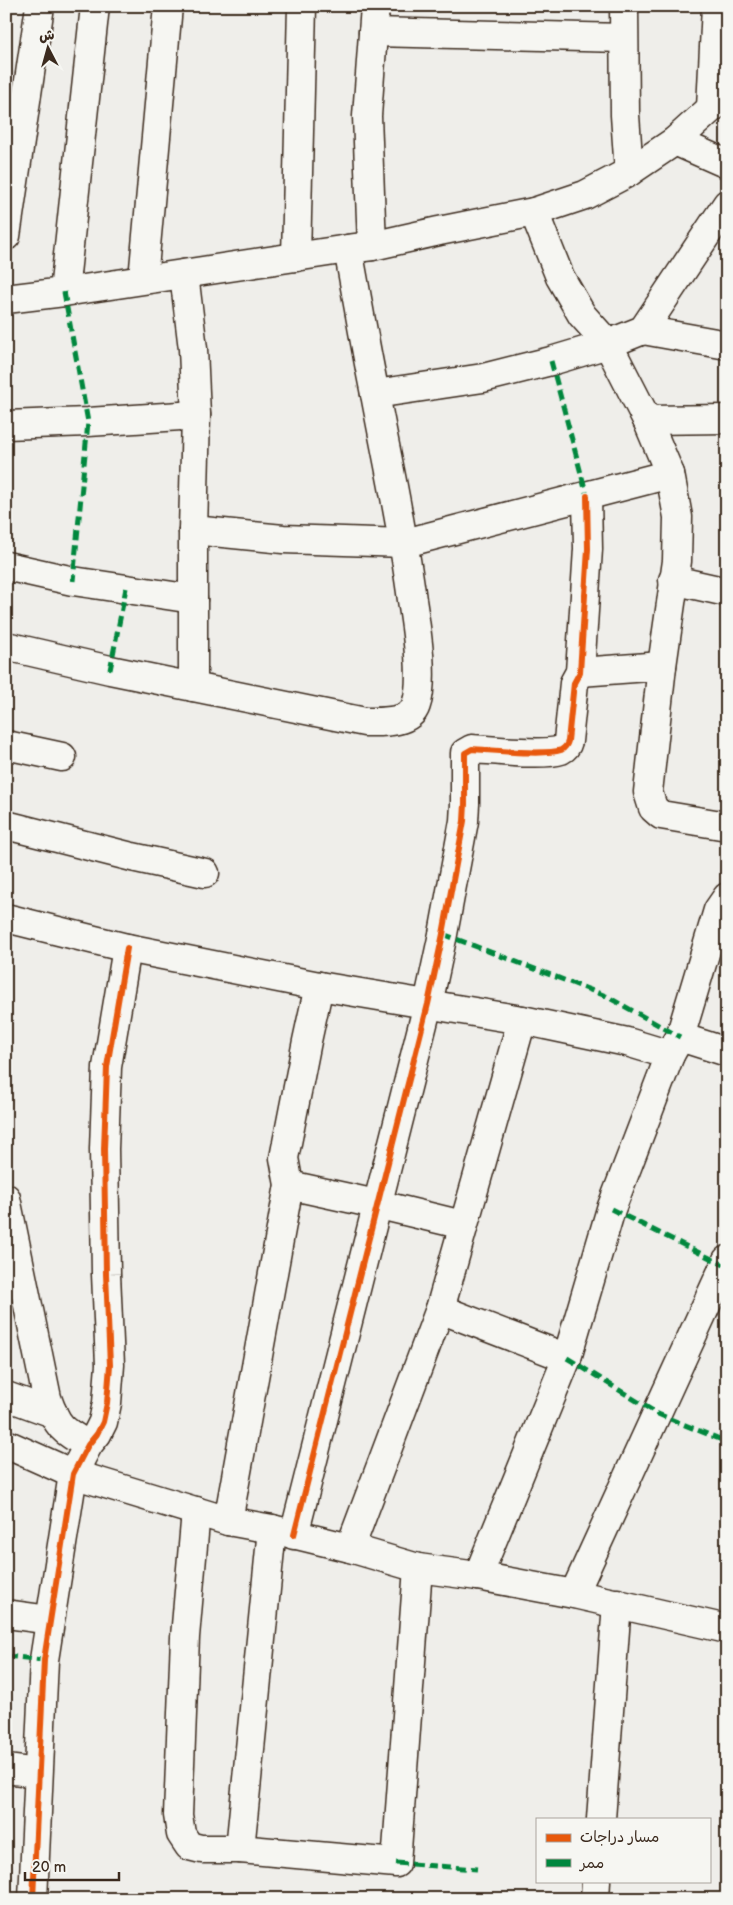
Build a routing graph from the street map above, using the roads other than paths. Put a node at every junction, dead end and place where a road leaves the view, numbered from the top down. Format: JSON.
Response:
{"nodes":[{"id":1,"x":40,"y":6,"type":"edge"},
{"id":2,"x":95,"y":6,"type":"edge"},
{"id":3,"x":168,"y":6,"type":"edge"},
{"id":4,"x":302,"y":6,"type":"edge"},
{"id":5,"x":624,"y":6,"type":"edge"},
{"id":6,"x":716,"y":6,"type":"edge"},
{"id":7,"x":374,"y":19,"type":"edge"},
{"id":8,"x":623,"y":38,"type":"junction"},
{"id":9,"x":719,"y":101,"type":"edge"},
{"id":10,"x":675,"y":141,"type":"junction"},
{"id":11,"x":727,"y":164,"type":"edge"},
{"id":12,"x":629,"y":172,"type":"junction"},
{"id":13,"x":727,"y":204,"type":"edge"},
{"id":14,"x":534,"y":212,"type":"junction"},
{"id":15,"x":6,"y":236,"type":"edge"},
{"id":16,"x":360,"y":248,"type":"junction"},
{"id":17,"x":296,"y":257,"type":"junction"},
{"id":18,"x":184,"y":274,"type":"junction"},
{"id":19,"x":143,"y":280,"type":"junction"},
{"id":20,"x":64,"y":292,"type":"junction"},
{"id":21,"x":6,"y":299,"type":"edge"},
{"id":22,"x":643,"y":330,"type":"junction"},
{"id":23,"x":608,"y":344,"type":"junction"},
{"id":24,"x":727,"y":344,"type":"edge"},
{"id":25,"x":375,"y":394,"type":"junction"},
{"id":26,"x":196,"y":415,"type":"junction"},
{"id":27,"x":727,"y":419,"type":"edge"},
{"id":28,"x":647,"y":420,"type":"junction"},
{"id":29,"x":6,"y":425,"type":"edge"},
{"id":30,"x":670,"y":474,"type":"junction"},
{"id":31,"x":587,"y":496,"type":"junction"},
{"id":32,"x":193,"y":530,"type":"junction"},
{"id":33,"x":405,"y":543,"type":"junction"},
{"id":34,"x":6,"y":566,"type":"edge"},
{"id":35,"x":674,"y":580,"type":"junction"},
{"id":36,"x":727,"y":592,"type":"edge"},
{"id":37,"x":193,"y":599,"type":"junction"},
{"id":38,"x":6,"y":646,"type":"edge"},
{"id":39,"x":662,"y":666,"type":"junction"},
{"id":40,"x":580,"y":672,"type":"junction"},
{"id":41,"x":193,"y":687,"type":"junction"},
{"id":42,"x":6,"y":745,"type":"edge"},
{"id":43,"x":62,"y":757,"type":"dead end"},
{"id":44,"x":6,"y":825,"type":"edge"},
{"id":45,"x":727,"y":826,"type":"edge"},
{"id":46,"x":205,"y":873,"type":"dead end"},
{"id":47,"x":727,"y":897,"type":"edge"},
{"id":48,"x":6,"y":918,"type":"edge"},
{"id":49,"x":127,"y":948,"type":"junction"},
{"id":50,"x":319,"y":986,"type":"junction"},
{"id":51,"x":428,"y":1004,"type":"junction"},
{"id":52,"x":522,"y":1020,"type":"junction"},
{"id":53,"x":675,"y":1046,"type":"junction"},
{"id":54,"x":727,"y":1052,"type":"edge"},
{"id":55,"x":289,"y":1185,"type":"junction"},
{"id":56,"x":6,"y":1198,"type":"edge"},
{"id":57,"x":376,"y":1204,"type":"junction"},
{"id":58,"x":463,"y":1225,"type":"junction"},
{"id":59,"x":727,"y":1260,"type":"edge"},
{"id":60,"x":440,"y":1309,"type":"junction"},
{"id":61,"x":567,"y":1358,"type":"junction"},
{"id":62,"x":6,"y":1396,"type":"edge"},
{"id":63,"x":53,"y":1413,"type":"junction"},
{"id":64,"x":6,"y":1444,"type":"edge"},
{"id":65,"x":88,"y":1444,"type":"junction"},
{"id":66,"x":74,"y":1474,"type":"junction"},
{"id":67,"x":196,"y":1512,"type":"junction"},
{"id":68,"x":228,"y":1521,"type":"junction"},
{"id":69,"x":283,"y":1532,"type":"junction"},
{"id":70,"x":350,"y":1548,"type":"junction"},
{"id":71,"x":418,"y":1568,"type":"junction"},
{"id":72,"x":478,"y":1576,"type":"junction"},
{"id":73,"x":574,"y":1594,"type":"junction"},
{"id":74,"x":617,"y":1603,"type":"junction"},
{"id":75,"x":6,"y":1614,"type":"edge"},
{"id":76,"x":50,"y":1620,"type":"junction"},
{"id":77,"x":727,"y":1629,"type":"edge"},
{"id":78,"x":6,"y":1769,"type":"edge"},
{"id":79,"x":38,"y":1773,"type":"junction"},
{"id":80,"x":601,"y":1818,"type":"edge"},
{"id":81,"x":240,"y":1849,"type":"junction"},
{"id":82,"x":596,"y":1882,"type":"edge"},
{"id":83,"x":33,"y":1899,"type":"edge"},
{"id":84,"x":595,"y":1899,"type":"edge"}],
"edges":[{"from":1,"to":15,"type":"street"},
{"from":2,"to":20,"type":"street"},
{"from":3,"to":19,"type":"street"},
{"from":4,"to":17,"type":"street"},
{"from":5,"to":8,"type":"street"},
{"from":6,"to":9,"type":"street"},
{"from":7,"to":8,"type":"street"},
{"from":7,"to":16,"type":"street"},
{"from":8,"to":12,"type":"street"},
{"from":9,"to":10,"type":"street"},
{"from":10,"to":11,"type":"street"},
{"from":10,"to":12,"type":"street"},
{"from":12,"to":14,"type":"street"},
{"from":13,"to":22,"type":"street"},
{"from":14,"to":16,"type":"street"},
{"from":14,"to":23,"type":"street"},
{"from":16,"to":17,"type":"street"},
{"from":16,"to":25,"type":"street"},
{"from":17,"to":18,"type":"street"},
{"from":18,"to":19,"type":"street"},
{"from":18,"to":26,"type":"street"},
{"from":19,"to":20,"type":"street"},
{"from":20,"to":21,"type":"street"},
{"from":22,"to":23,"type":"street"},
{"from":22,"to":24,"type":"street"},
{"from":23,"to":25,"type":"street"},
{"from":23,"to":28,"type":"street"},
{"from":25,"to":33,"type":"street"},
{"from":26,"to":29,"type":"street"},
{"from":26,"to":32,"type":"street"},
{"from":27,"to":28,"type":"street"},
{"from":28,"to":30,"type":"street"},
{"from":30,"to":31,"type":"street"},
{"from":30,"to":35,"type":"street"},
{"from":31,"to":33,"type":"street"},
{"from":31,"to":40,"type":"street"},
{"from":32,"to":33,"type":"street"},
{"from":32,"to":37,"type":"street"},
{"from":33,"to":41,"type":"street"},
{"from":34,"to":37,"type":"street"},
{"from":35,"to":36,"type":"street"},
{"from":35,"to":39,"type":"street"},
{"from":37,"to":41,"type":"street"},
{"from":38,"to":41,"type":"street"},
{"from":39,"to":40,"type":"street"},
{"from":39,"to":45,"type":"street"},
{"from":40,"to":51,"type":"street"},
{"from":42,"to":43,"type":"street"},
{"from":44,"to":46,"type":"street"},
{"from":47,"to":53,"type":"street"},
{"from":48,"to":49,"type":"street"},
{"from":49,"to":50,"type":"street"},
{"from":49,"to":65,"type":"street"},
{"from":50,"to":51,"type":"street"},
{"from":50,"to":55,"type":"street"},
{"from":51,"to":52,"type":"street"},
{"from":51,"to":57,"type":"street"},
{"from":52,"to":53,"type":"street"},
{"from":52,"to":58,"type":"street"},
{"from":53,"to":54,"type":"street"},
{"from":53,"to":61,"type":"street"},
{"from":55,"to":57,"type":"street"},
{"from":55,"to":68,"type":"street"},
{"from":56,"to":63,"type":"street"},
{"from":57,"to":58,"type":"street"},
{"from":57,"to":69,"type":"street"},
{"from":58,"to":60,"type":"street"},
{"from":59,"to":73,"type":"street"},
{"from":60,"to":61,"type":"street"},
{"from":60,"to":70,"type":"street"},
{"from":61,"to":72,"type":"street"},
{"from":62,"to":63,"type":"street"},
{"from":63,"to":65,"type":"street"},
{"from":64,"to":66,"type":"street"},
{"from":65,"to":66,"type":"street"},
{"from":66,"to":67,"type":"street"},
{"from":66,"to":76,"type":"street"},
{"from":67,"to":68,"type":"street"},
{"from":67,"to":81,"type":"street"},
{"from":68,"to":69,"type":"street"},
{"from":69,"to":70,"type":"street"},
{"from":69,"to":81,"type":"street"},
{"from":70,"to":71,"type":"street"},
{"from":71,"to":72,"type":"street"},
{"from":71,"to":81,"type":"street"},
{"from":72,"to":73,"type":"street"},
{"from":73,"to":74,"type":"street"},
{"from":74,"to":77,"type":"street"},
{"from":74,"to":80,"type":"street"},
{"from":75,"to":76,"type":"street"},
{"from":76,"to":79,"type":"street"},
{"from":78,"to":79,"type":"street"},
{"from":79,"to":83,"type":"street"},
{"from":82,"to":84,"type":"street"}]}
